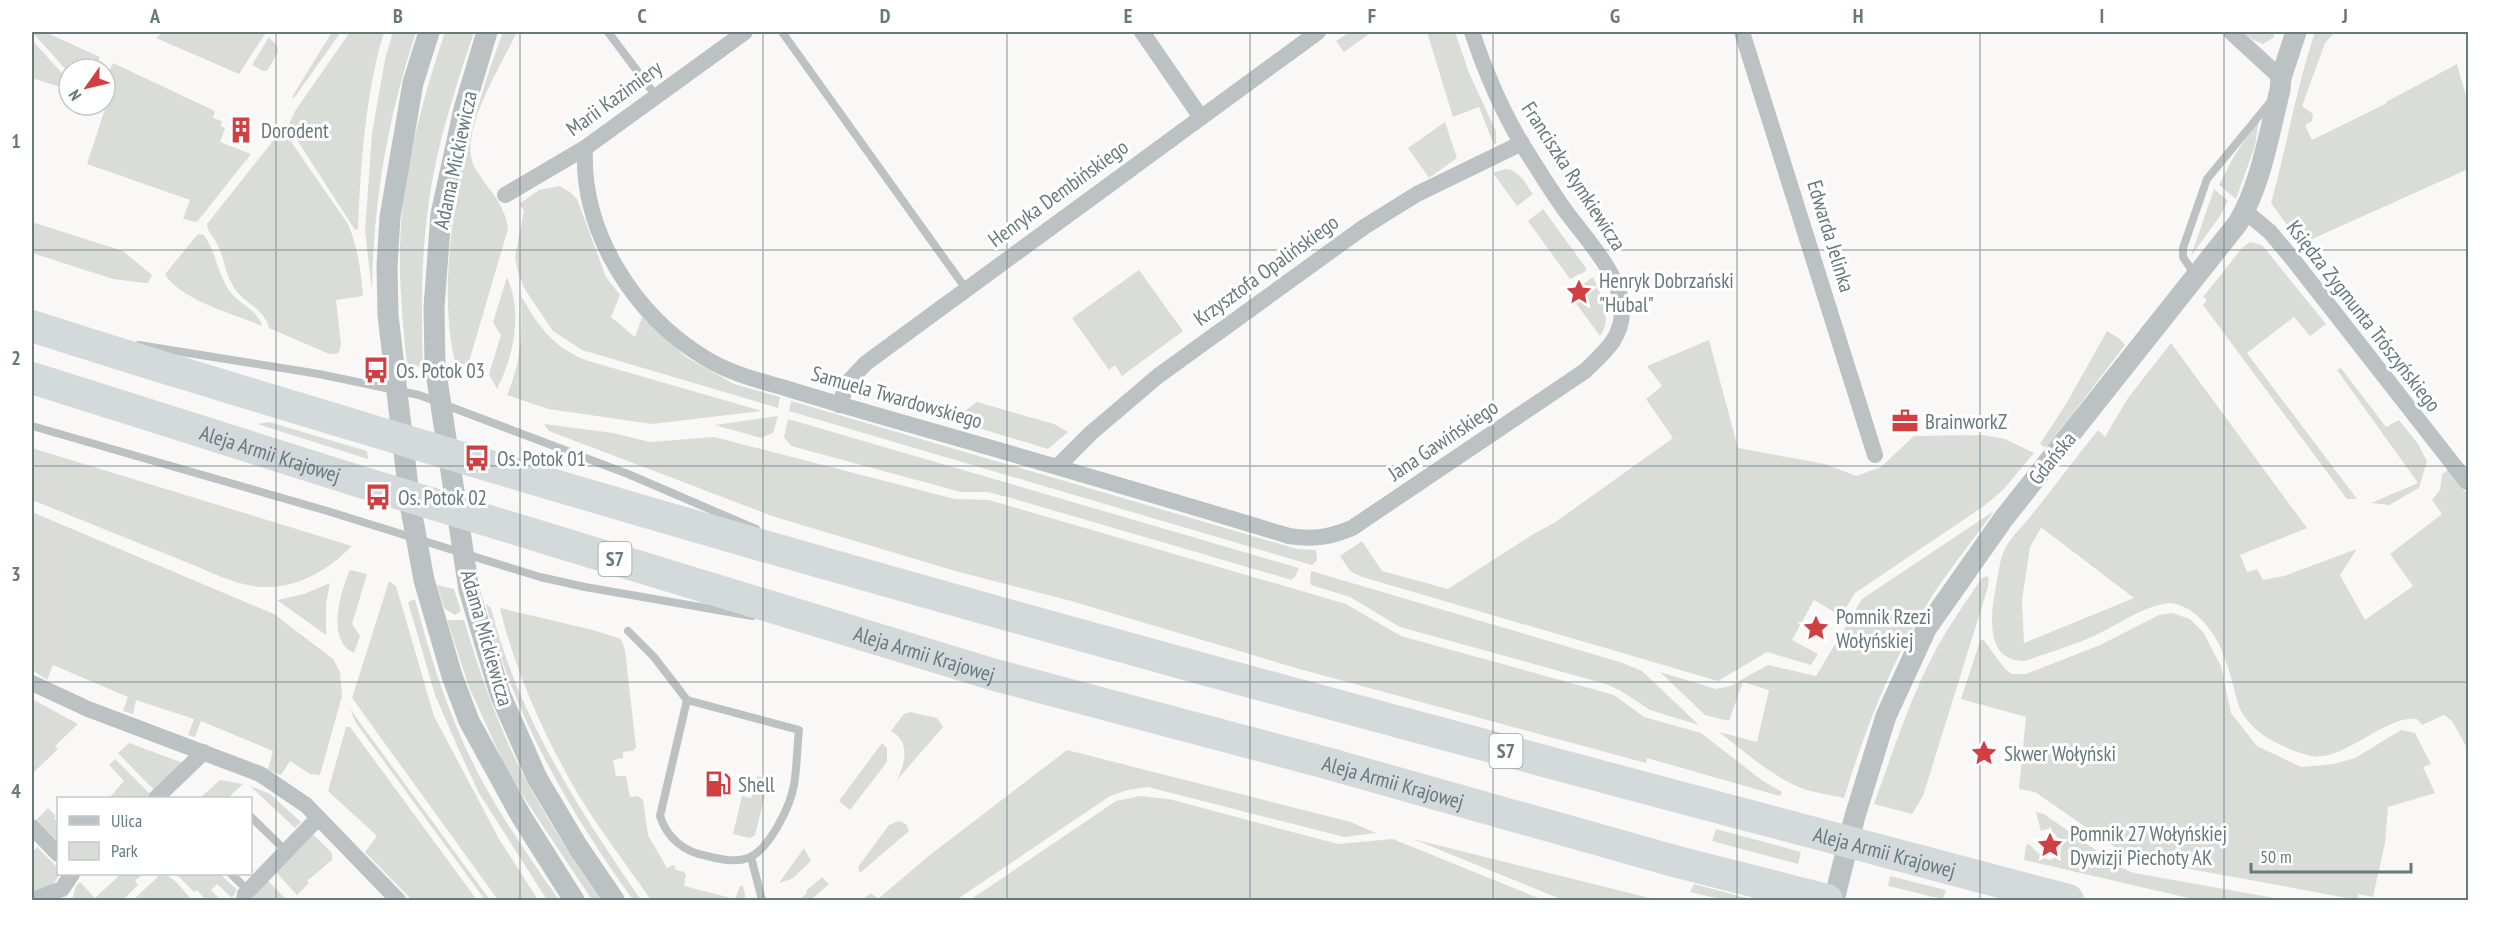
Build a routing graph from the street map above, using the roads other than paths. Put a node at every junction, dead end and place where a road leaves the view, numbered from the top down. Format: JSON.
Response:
{"nodes":[{"id":1,"x":429,"y":32,"type":"edge"},
{"id":2,"x":487,"y":32,"type":"edge"},
{"id":3,"x":608,"y":32,"type":"edge"},
{"id":4,"x":745,"y":32,"type":"edge"},
{"id":5,"x":782,"y":32,"type":"edge"},
{"id":6,"x":1142,"y":32,"type":"edge"},
{"id":7,"x":1318,"y":32,"type":"edge"},
{"id":8,"x":1472,"y":32,"type":"edge"},
{"id":9,"x":1742,"y":32,"type":"edge"},
{"id":10,"x":2231,"y":32,"type":"edge"},
{"id":11,"x":2296,"y":32,"type":"edge"},
{"id":12,"x":2280,"y":84,"type":"junction"},
{"id":13,"x":656,"y":96,"type":"junction"},
{"id":14,"x":1200,"y":116,"type":"junction"},
{"id":15,"x":1522,"y":144,"type":"junction"},
{"id":16,"x":585,"y":148,"type":"junction"},
{"id":17,"x":505,"y":195,"type":"dead end"},
{"id":18,"x":2245,"y":211,"type":"junction"},
{"id":19,"x":2196,"y":277,"type":"junction"},
{"id":20,"x":966,"y":289,"type":"junction"},
{"id":21,"x":35,"y":327,"type":"edge"},
{"id":22,"x":109,"y":340,"type":"dead end"},
{"id":23,"x":132,"y":344,"type":"dead end"},
{"id":24,"x":1585,"y":371,"type":"joint"},
{"id":25,"x":32,"y":378,"type":"edge"},
{"id":26,"x":839,"y":405,"type":"junction"},
{"id":27,"x":32,"y":426,"type":"edge"},
{"id":28,"x":1875,"y":455,"type":"dead end"},
{"id":29,"x":1058,"y":466,"type":"junction"},
{"id":30,"x":2468,"y":482,"type":"edge"},
{"id":31,"x":769,"y":534,"type":"dead end"},
{"id":32,"x":1323,"y":538,"type":"joint"},
{"id":33,"x":791,"y":544,"type":"dead end"},
{"id":34,"x":866,"y":576,"type":"junction"},
{"id":35,"x":767,"y":619,"type":"dead end"},
{"id":36,"x":790,"y":623,"type":"dead end"},
{"id":37,"x":628,"y":631,"type":"dead end"},
{"id":38,"x":870,"y":636,"type":"junction"},
{"id":39,"x":32,"y":683,"type":"edge"},
{"id":40,"x":687,"y":700,"type":"junction"},
{"id":41,"x":204,"y":752,"type":"junction"},
{"id":42,"x":157,"y":797,"type":"edge"},
{"id":43,"x":252,"y":818,"type":"edge"},
{"id":44,"x":318,"y":818,"type":"junction"},
{"id":45,"x":32,"y":827,"type":"edge"},
{"id":46,"x":286,"y":851,"type":"junction"},
{"id":47,"x":57,"y":853,"type":"edge"},
{"id":48,"x":751,"y":857,"type":"junction"},
{"id":49,"x":71,"y":875,"type":"edge"},
{"id":50,"x":232,"y":875,"type":"edge"},
{"id":51,"x":247,"y":896,"type":"edge"},
{"id":52,"x":32,"y":900,"type":"edge"},
{"id":53,"x":398,"y":900,"type":"edge"},
{"id":54,"x":574,"y":900,"type":"edge"},
{"id":55,"x":614,"y":900,"type":"edge"},
{"id":56,"x":762,"y":900,"type":"edge"},
{"id":57,"x":1827,"y":900,"type":"edge"},
{"id":58,"x":1834,"y":900,"type":"edge"},
{"id":59,"x":2068,"y":900,"type":"edge"}],
"edges":[{"from":1,"to":54,"type":"street","name":"Adama Mickiewicza"},
{"from":2,"to":55,"type":"street","name":"Adama Mickiewicza"},
{"from":3,"to":13,"type":"lane"},
{"from":4,"to":13,"type":"street","name":"Marii Kazimiery"},
{"from":5,"to":20,"type":"lane"},
{"from":6,"to":14,"type":"street"},
{"from":7,"to":14,"type":"street","name":"Henryka Dembińskiego"},
{"from":8,"to":15,"type":"street","name":"Franciszka Rymkiewicza"},
{"from":9,"to":28,"type":"street","name":"Edwarda Jelinka"},
{"from":10,"to":12,"type":"street"},
{"from":11,"to":12,"type":"street","name":"Gdańska"},
{"from":12,"to":18,"type":"street","name":"Gdańska"},
{"from":12,"to":19,"type":"lane"},
{"from":13,"to":16,"type":"street","name":"Marii Kazimiery"},
{"from":14,"to":20,"type":"street","name":"Henryka Dembińskiego"},
{"from":15,"to":24,"type":"street","name":"Franciszka Rymkiewicza"},
{"from":15,"to":29,"type":"street","name":"Krzysztofa Opalińskiego"},
{"from":16,"to":17,"type":"street","name":"Marii Kazimiery"},
{"from":16,"to":26,"type":"street","name":"Samuela Twardowskiego"},
{"from":18,"to":19,"type":"street","name":"Gdańska"},
{"from":18,"to":30,"type":"street","name":"Księdza Zygmunta Trószyńskiego"},
{"from":19,"to":58,"type":"street","name":"Gdańska"},
{"from":20,"to":26,"type":"street","name":"Henryka Dembińskiego"},
{"from":21,"to":22,"type":"lane","name":"Aleja Armii Krajowej"},
{"from":21,"to":34,"type":"highway","name":"Aleja Armii Krajowej","number":"S7"},
{"from":23,"to":31,"type":"lane"},
{"from":24,"to":32,"type":"street","name":"Jana Gawińskiego"},
{"from":25,"to":38,"type":"highway","name":"Aleja Armii Krajowej","number":"S7"},
{"from":26,"to":29,"type":"street","name":"Samuela Twardowskiego"},
{"from":27,"to":35,"type":"lane"},
{"from":29,"to":32,"type":"street","name":"Samuela Twardowskiego"},
{"from":33,"to":34,"type":"lane","name":"Aleja Armii Krajowej"},
{"from":34,"to":59,"type":"highway","name":"Aleja Armii Krajowej","number":"S7"},
{"from":36,"to":38,"type":"lane"},
{"from":37,"to":40,"type":"lane"},
{"from":38,"to":57,"type":"highway","name":"Aleja Armii Krajowej","number":"S7"},
{"from":39,"to":41,"type":"street"},
{"from":40,"to":48,"type":"lane"},
{"from":40,"to":48,"type":"lane"},
{"from":41,"to":42,"type":"street"},
{"from":41,"to":44,"type":"street"},
{"from":43,"to":46,"type":"lane"},
{"from":44,"to":46,"type":"street"},
{"from":44,"to":53,"type":"street"},
{"from":45,"to":47,"type":"street"},
{"from":46,"to":51,"type":"street"},
{"from":48,"to":56,"type":"lane"},
{"from":49,"to":52,"type":"street"},
{"from":50,"to":51,"type":"lane"}]}
